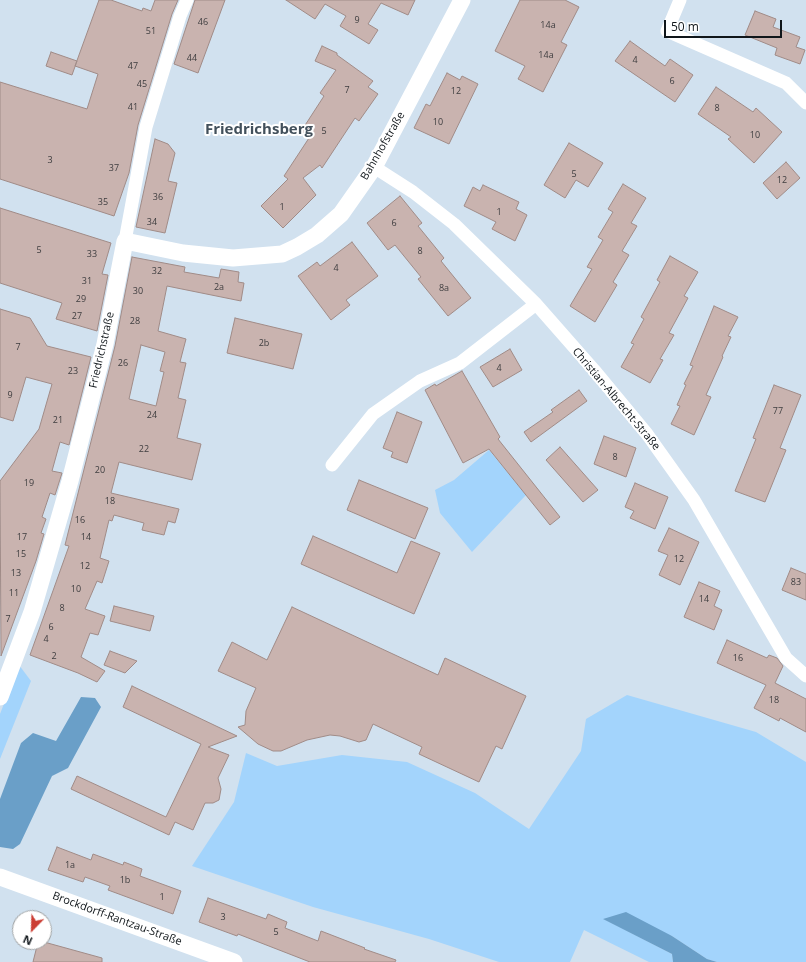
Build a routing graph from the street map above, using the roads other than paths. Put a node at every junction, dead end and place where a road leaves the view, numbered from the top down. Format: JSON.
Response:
{"nodes":[{"id":1,"x":187,"y":0,"type":"edge"},
{"id":2,"x":462,"y":0,"type":"edge"},
{"id":3,"x":680,"y":0,"type":"edge"},
{"id":4,"x":806,"y":103,"type":"edge"},
{"id":5,"x":374,"y":167,"type":"junction"},
{"id":6,"x":125,"y":241,"type":"junction"},
{"id":7,"x":536,"y":304,"type":"junction"},
{"id":8,"x":332,"y":465,"type":"dead end"},
{"id":9,"x":806,"y":676,"type":"edge"},
{"id":10,"x":2,"y":686,"type":"edge"},
{"id":11,"x":0,"y":877,"type":"edge"},
{"id":12,"x":234,"y":962,"type":"edge"}],
"edges":[{"from":1,"to":6,"type":"street","name":"Friedrichstraße"},
{"from":2,"to":5,"type":"street","name":"Bahnhofstraße"},
{"from":3,"to":4,"type":"street"},
{"from":5,"to":6,"type":"street","name":"Bahnhofstraße"},
{"from":5,"to":7,"type":"street","name":"Christian-Albrecht-Straße"},
{"from":6,"to":10,"type":"street","name":"Friedrichstraße"},
{"from":7,"to":8,"type":"street"},
{"from":7,"to":9,"type":"street","name":"Christian-Albrecht-Straße"},
{"from":11,"to":12,"type":"street","name":"Brockdorff-Rantzau-Straße"}]}
